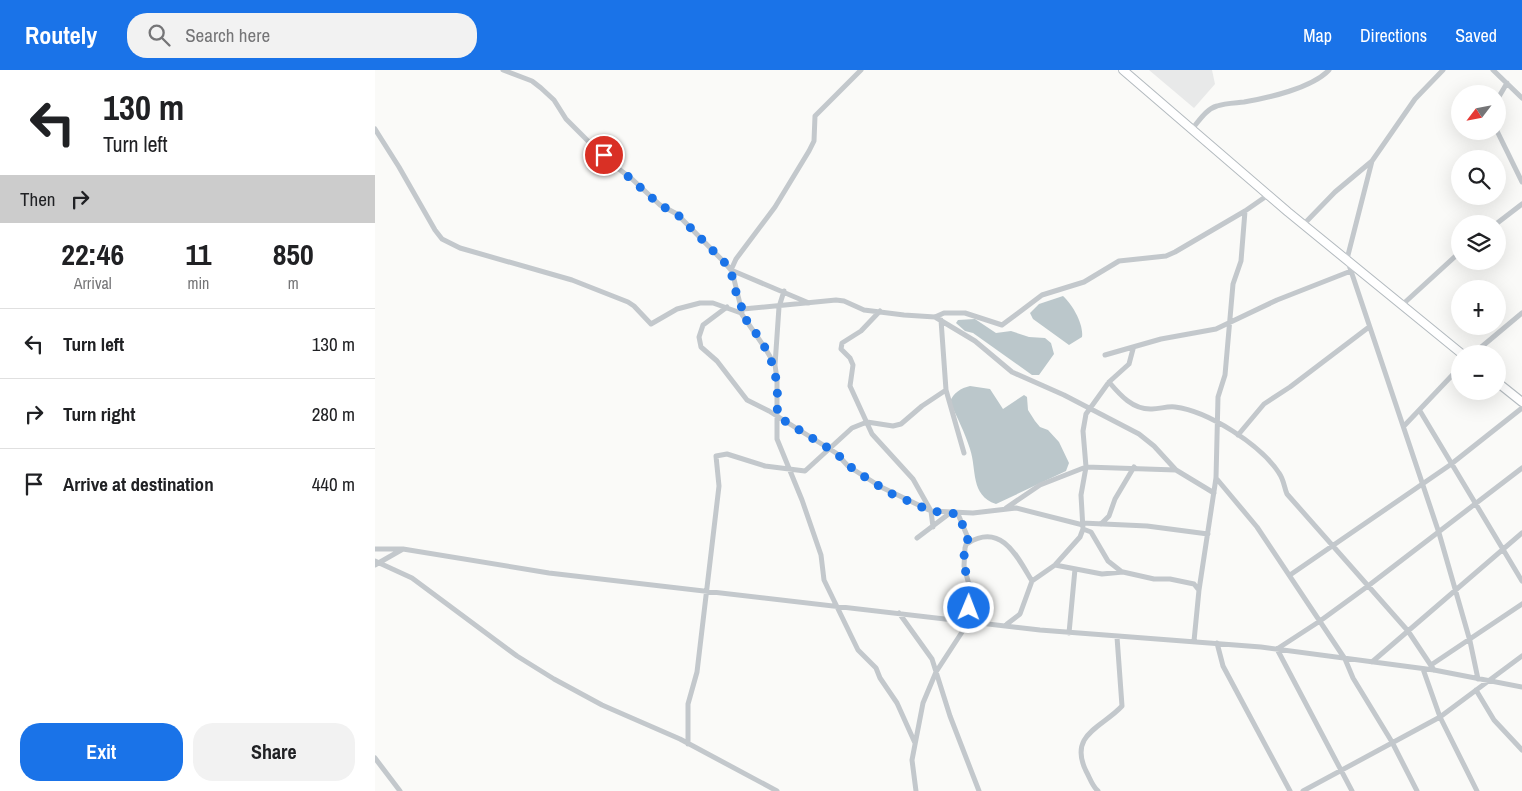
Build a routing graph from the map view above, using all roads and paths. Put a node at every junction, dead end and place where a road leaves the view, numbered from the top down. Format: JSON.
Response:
{"nodes":[{"id":1,"x":503,"y":70,"type":"edge"},
{"id":2,"x":861,"y":70,"type":"edge"},
{"id":3,"x":1123,"y":70,"type":"edge"},
{"id":4,"x":1329,"y":70,"type":"edge"},
{"id":5,"x":1443,"y":70,"type":"edge"},
{"id":6,"x":1493,"y":70,"type":"edge"},
{"id":7,"x":1507,"y":83,"type":"joint"},
{"id":8,"x":1522,"y":98,"type":"edge"},
{"id":9,"x":375,"y":129,"type":"edge"},
{"id":10,"x":1192,"y":129,"type":"junction"},
{"id":11,"x":1501,"y":140,"type":"edge"},
{"id":12,"x":1372,"y":161,"type":"junction"},
{"id":13,"x":1522,"y":182,"type":"edge"},
{"id":14,"x":1268,"y":195,"type":"junction"},
{"id":15,"x":1522,"y":204,"type":"edge"},
{"id":16,"x":1245,"y":211,"type":"junction"},
{"id":17,"x":1506,"y":216,"type":"edge"},
{"id":18,"x":1304,"y":224,"type":"junction"},
{"id":19,"x":1347,"y":259,"type":"junction"},
{"id":20,"x":1451,"y":260,"type":"edge"},
{"id":21,"x":731,"y":270,"type":"junction"},
{"id":22,"x":1351,"y":272,"type":"junction"},
{"id":23,"x":785,"y":291,"type":"junction"},
{"id":24,"x":810,"y":303,"type":"junction"},
{"id":25,"x":1402,"y":305,"type":"junction"},
{"id":26,"x":727,"y":307,"type":"junction"},
{"id":27,"x":779,"y":307,"type":"junction"},
{"id":28,"x":880,"y":310,"type":"junction"},
{"id":29,"x":742,"y":311,"type":"junction"},
{"id":30,"x":1522,"y":313,"type":"edge"},
{"id":31,"x":941,"y":314,"type":"junction"},
{"id":32,"x":935,"y":317,"type":"junction"},
{"id":33,"x":941,"y":321,"type":"junction"},
{"id":34,"x":1231,"y":321,"type":"junction"},
{"id":35,"x":1369,"y":327,"type":"junction"},
{"id":36,"x":1451,"y":345,"type":"edge"},
{"id":37,"x":1484,"y":345,"type":"edge"},
{"id":38,"x":1133,"y":349,"type":"junction"},
{"id":39,"x":1105,"y":356,"type":"dead end"},
{"id":40,"x":775,"y":365,"type":"junction"},
{"id":41,"x":1451,"y":377,"type":"edge"},
{"id":42,"x":1109,"y":382,"type":"junction"},
{"id":43,"x":1506,"y":389,"type":"edge"},
{"id":44,"x":946,"y":390,"type":"junction"},
{"id":45,"x":1522,"y":402,"type":"edge"},
{"id":46,"x":1090,"y":408,"type":"junction"},
{"id":47,"x":1522,"y":408,"type":"edge"},
{"id":48,"x":1419,"y":411,"type":"junction"},
{"id":49,"x":777,"y":416,"type":"junction"},
{"id":50,"x":867,"y":422,"type":"junction"},
{"id":51,"x":1219,"y":422,"type":"junction"},
{"id":52,"x":1404,"y":426,"type":"junction"},
{"id":53,"x":1238,"y":435,"type":"junction"},
{"id":54,"x":830,"y":449,"type":"junction"},
{"id":55,"x":964,"y":453,"type":"dead end"},
{"id":56,"x":1450,"y":465,"type":"junction"},
{"id":57,"x":1086,"y":467,"type":"junction"},
{"id":58,"x":1134,"y":467,"type":"junction"},
{"id":59,"x":1522,"y":468,"type":"edge"},
{"id":60,"x":790,"y":470,"type":"junction"},
{"id":61,"x":1176,"y":470,"type":"junction"},
{"id":62,"x":1216,"y":478,"type":"junction"},
{"id":63,"x":1423,"y":484,"type":"junction"},
{"id":64,"x":1214,"y":494,"type":"junction"},
{"id":65,"x":1476,"y":504,"type":"junction"},
{"id":66,"x":1005,"y":508,"type":"junction"},
{"id":67,"x":931,"y":511,"type":"junction"},
{"id":68,"x":950,"y":513,"type":"junction"},
{"id":69,"x":958,"y":514,"type":"junction"},
{"id":70,"x":1101,"y":524,"type":"junction"},
{"id":71,"x":1083,"y":526,"type":"junction"},
{"id":72,"x":933,"y":527,"type":"junction"},
{"id":73,"x":1439,"y":533,"type":"junction"},
{"id":74,"x":1522,"y":533,"type":"edge"},
{"id":75,"x":1208,"y":534,"type":"junction"},
{"id":76,"x":917,"y":538,"type":"dead end"},
{"id":77,"x":968,"y":543,"type":"junction"},
{"id":78,"x":1334,"y":547,"type":"junction"},
{"id":79,"x":375,"y":549,"type":"edge"},
{"id":80,"x":403,"y":549,"type":"junction"},
{"id":81,"x":1504,"y":550,"type":"junction"},
{"id":82,"x":377,"y":563,"type":"edge"},
{"id":83,"x":1055,"y":566,"type":"junction"},
{"id":84,"x":1075,"y":568,"type":"junction"},
{"id":85,"x":1123,"y":572,"type":"junction"},
{"id":86,"x":1290,"y":575,"type":"junction"},
{"id":87,"x":1032,"y":581,"type":"junction"},
{"id":88,"x":1522,"y":581,"type":"edge"},
{"id":89,"x":1368,"y":586,"type":"junction"},
{"id":90,"x":707,"y":590,"type":"junction"},
{"id":91,"x":1199,"y":590,"type":"junction"},
{"id":92,"x":1455,"y":591,"type":"junction"},
{"id":93,"x":1522,"y":604,"type":"edge"},
{"id":94,"x":837,"y":606,"type":"junction"},
{"id":95,"x":899,"y":613,"type":"junction"},
{"id":96,"x":966,"y":621,"type":"junction"},
{"id":97,"x":1320,"y":622,"type":"junction"},
{"id":98,"x":1006,"y":624,"type":"junction"},
{"id":99,"x":1408,"y":631,"type":"junction"},
{"id":100,"x":1069,"y":633,"type":"junction"},
{"id":101,"x":1117,"y":637,"type":"junction"},
{"id":102,"x":1194,"y":641,"type":"junction"},
{"id":103,"x":1470,"y":641,"type":"junction"},
{"id":104,"x":1217,"y":643,"type":"junction"},
{"id":105,"x":1277,"y":649,"type":"junction"},
{"id":106,"x":1522,"y":656,"type":"edge"},
{"id":107,"x":1345,"y":659,"type":"junction"},
{"id":108,"x":1372,"y":662,"type":"junction"},
{"id":109,"x":1431,"y":665,"type":"junction"},
{"id":110,"x":1423,"y":670,"type":"junction"},
{"id":111,"x":1435,"y":670,"type":"junction"},
{"id":112,"x":936,"y":672,"type":"junction"},
{"id":113,"x":1478,"y":679,"type":"junction"},
{"id":114,"x":1488,"y":680,"type":"junction"},
{"id":115,"x":1522,"y":687,"type":"edge"},
{"id":116,"x":1476,"y":690,"type":"junction"},
{"id":117,"x":1440,"y":717,"type":"junction"},
{"id":118,"x":1392,"y":742,"type":"junction"},
{"id":119,"x":915,"y":743,"type":"junction"},
{"id":120,"x":688,"y":744,"type":"junction"},
{"id":121,"x":1522,"y":750,"type":"edge"},
{"id":122,"x":375,"y":758,"type":"edge"},
{"id":123,"x":1341,"y":772,"type":"junction"},
{"id":124,"x":400,"y":791,"type":"edge"},
{"id":125,"x":777,"y":791,"type":"edge"},
{"id":126,"x":916,"y":791,"type":"edge"},
{"id":127,"x":979,"y":791,"type":"edge"},
{"id":128,"x":1099,"y":791,"type":"edge"},
{"id":129,"x":1290,"y":791,"type":"edge"},
{"id":130,"x":1303,"y":791,"type":"edge"},
{"id":131,"x":1352,"y":791,"type":"edge"},
{"id":132,"x":1417,"y":791,"type":"edge"},
{"id":133,"x":1477,"y":791,"type":"edge"}],
"edges":[{"from":1,"to":21,"type":"street"},
{"from":2,"to":21,"type":"street"},
{"from":3,"to":10,"type":"main road"},
{"from":4,"to":10,"type":"street"},
{"from":5,"to":12,"type":"street"},
{"from":6,"to":7,"type":"street"},
{"from":7,"to":8,"type":"street"},
{"from":9,"to":26,"type":"street"},
{"from":10,"to":14,"type":"main road"},
{"from":11,"to":13,"type":"street"},
{"from":12,"to":18,"type":"street"},
{"from":12,"to":19,"type":"street"},
{"from":14,"to":16,"type":"street"},
{"from":14,"to":18,"type":"main road"},
{"from":15,"to":17,"type":"street"},
{"from":16,"to":31,"type":"street"},
{"from":16,"to":34,"type":"street"},
{"from":18,"to":19,"type":"main road"},
{"from":19,"to":22,"type":"street"},
{"from":19,"to":25,"type":"main road"},
{"from":20,"to":25,"type":"street"},
{"from":21,"to":23,"type":"street"},
{"from":21,"to":29,"type":"street"},
{"from":22,"to":34,"type":"street"},
{"from":22,"to":35,"type":"street"},
{"from":23,"to":24,"type":"street"},
{"from":23,"to":27,"type":"street"},
{"from":24,"to":27,"type":"street"},
{"from":24,"to":28,"type":"street"},
{"from":25,"to":36,"type":"main road"},
{"from":26,"to":29,"type":"street"},
{"from":26,"to":49,"type":"street"},
{"from":27,"to":29,"type":"street"},
{"from":27,"to":40,"type":"street"},
{"from":28,"to":32,"type":"street"},
{"from":28,"to":50,"type":"street"},
{"from":29,"to":40,"type":"street"},
{"from":30,"to":37,"type":"street"},
{"from":31,"to":32,"type":"street"},
{"from":31,"to":33,"type":"street"},
{"from":32,"to":33,"type":"street"},
{"from":33,"to":44,"type":"street"},
{"from":33,"to":46,"type":"street"},
{"from":34,"to":38,"type":"street"},
{"from":34,"to":51,"type":"street"},
{"from":35,"to":52,"type":"street"},
{"from":35,"to":53,"type":"street"},
{"from":38,"to":39,"type":"street"},
{"from":38,"to":42,"type":"street"},
{"from":40,"to":49,"type":"street"},
{"from":41,"to":48,"type":"street"},
{"from":42,"to":46,"type":"street"},
{"from":42,"to":51,"type":"street"},
{"from":43,"to":45,"type":"main road"},
{"from":44,"to":50,"type":"street"},
{"from":44,"to":55,"type":"street"},
{"from":46,"to":57,"type":"street"},
{"from":46,"to":61,"type":"street"},
{"from":47,"to":56,"type":"street"},
{"from":48,"to":52,"type":"street"},
{"from":48,"to":56,"type":"street"},
{"from":49,"to":54,"type":"street"},
{"from":49,"to":60,"type":"street"},
{"from":50,"to":54,"type":"street"},
{"from":50,"to":67,"type":"street"},
{"from":51,"to":53,"type":"street"},
{"from":51,"to":62,"type":"street"},
{"from":52,"to":63,"type":"street"},
{"from":53,"to":78,"type":"street"},
{"from":54,"to":60,"type":"street"},
{"from":54,"to":67,"type":"street"},
{"from":56,"to":63,"type":"street"},
{"from":56,"to":65,"type":"street"},
{"from":57,"to":58,"type":"street"},
{"from":57,"to":66,"type":"street"},
{"from":57,"to":71,"type":"street"},
{"from":58,"to":61,"type":"street"},
{"from":58,"to":70,"type":"street"},
{"from":59,"to":65,"type":"street"},
{"from":60,"to":90,"type":"street"},
{"from":60,"to":94,"type":"street"},
{"from":61,"to":64,"type":"street"},
{"from":62,"to":64,"type":"street"},
{"from":62,"to":86,"type":"street"},
{"from":63,"to":73,"type":"street"},
{"from":63,"to":78,"type":"street"},
{"from":64,"to":75,"type":"street"},
{"from":65,"to":73,"type":"street"},
{"from":65,"to":81,"type":"street"},
{"from":66,"to":69,"type":"street"},
{"from":66,"to":71,"type":"street"},
{"from":67,"to":68,"type":"street"},
{"from":67,"to":72,"type":"street"},
{"from":68,"to":69,"type":"street"},
{"from":68,"to":72,"type":"street"},
{"from":69,"to":77,"type":"street"},
{"from":70,"to":71,"type":"street"},
{"from":70,"to":75,"type":"street"},
{"from":71,"to":83,"type":"street"},
{"from":71,"to":85,"type":"street"},
{"from":72,"to":76,"type":"street"},
{"from":73,"to":89,"type":"street"},
{"from":73,"to":92,"type":"street"},
{"from":74,"to":81,"type":"street"},
{"from":75,"to":91,"type":"street"},
{"from":77,"to":87,"type":"street"},
{"from":77,"to":96,"type":"street"},
{"from":78,"to":86,"type":"street"},
{"from":78,"to":89,"type":"street"},
{"from":79,"to":80,"type":"street"},
{"from":80,"to":82,"type":"street"},
{"from":80,"to":90,"type":"street"},
{"from":81,"to":88,"type":"street"},
{"from":81,"to":92,"type":"street"},
{"from":82,"to":120,"type":"street"},
{"from":83,"to":84,"type":"street"},
{"from":83,"to":87,"type":"street"},
{"from":84,"to":85,"type":"street"},
{"from":84,"to":100,"type":"street"},
{"from":85,"to":91,"type":"street"},
{"from":86,"to":97,"type":"street"},
{"from":87,"to":98,"type":"street"},
{"from":89,"to":97,"type":"street"},
{"from":89,"to":99,"type":"street"},
{"from":90,"to":94,"type":"street"},
{"from":90,"to":120,"type":"street"},
{"from":91,"to":102,"type":"street"},
{"from":92,"to":99,"type":"street"},
{"from":92,"to":103,"type":"street"},
{"from":93,"to":103,"type":"street"},
{"from":94,"to":95,"type":"street"},
{"from":94,"to":119,"type":"street"},
{"from":95,"to":96,"type":"street"},
{"from":95,"to":112,"type":"street"},
{"from":96,"to":98,"type":"street"},
{"from":96,"to":112,"type":"street"},
{"from":97,"to":105,"type":"street"},
{"from":97,"to":107,"type":"street"},
{"from":98,"to":100,"type":"street"},
{"from":99,"to":108,"type":"street"},
{"from":99,"to":109,"type":"street"},
{"from":100,"to":101,"type":"street"},
{"from":101,"to":102,"type":"street"},
{"from":101,"to":128,"type":"street"},
{"from":102,"to":104,"type":"street"},
{"from":103,"to":109,"type":"street"},
{"from":103,"to":113,"type":"street"},
{"from":104,"to":105,"type":"street"},
{"from":104,"to":129,"type":"street"},
{"from":105,"to":107,"type":"street"},
{"from":105,"to":123,"type":"street"},
{"from":106,"to":114,"type":"street"},
{"from":107,"to":108,"type":"street"},
{"from":107,"to":118,"type":"street"},
{"from":108,"to":110,"type":"street"},
{"from":109,"to":111,"type":"street"},
{"from":110,"to":111,"type":"street"},
{"from":110,"to":117,"type":"street"},
{"from":111,"to":113,"type":"street"},
{"from":112,"to":119,"type":"street"},
{"from":112,"to":127,"type":"street"},
{"from":113,"to":114,"type":"street"},
{"from":114,"to":115,"type":"street"},
{"from":114,"to":116,"type":"street"},
{"from":116,"to":117,"type":"street"},
{"from":116,"to":121,"type":"street"},
{"from":117,"to":118,"type":"street"},
{"from":117,"to":133,"type":"street"},
{"from":118,"to":123,"type":"street"},
{"from":118,"to":132,"type":"street"},
{"from":119,"to":126,"type":"street"},
{"from":120,"to":125,"type":"street"},
{"from":122,"to":124,"type":"street"},
{"from":123,"to":130,"type":"street"},
{"from":123,"to":131,"type":"street"}]}
